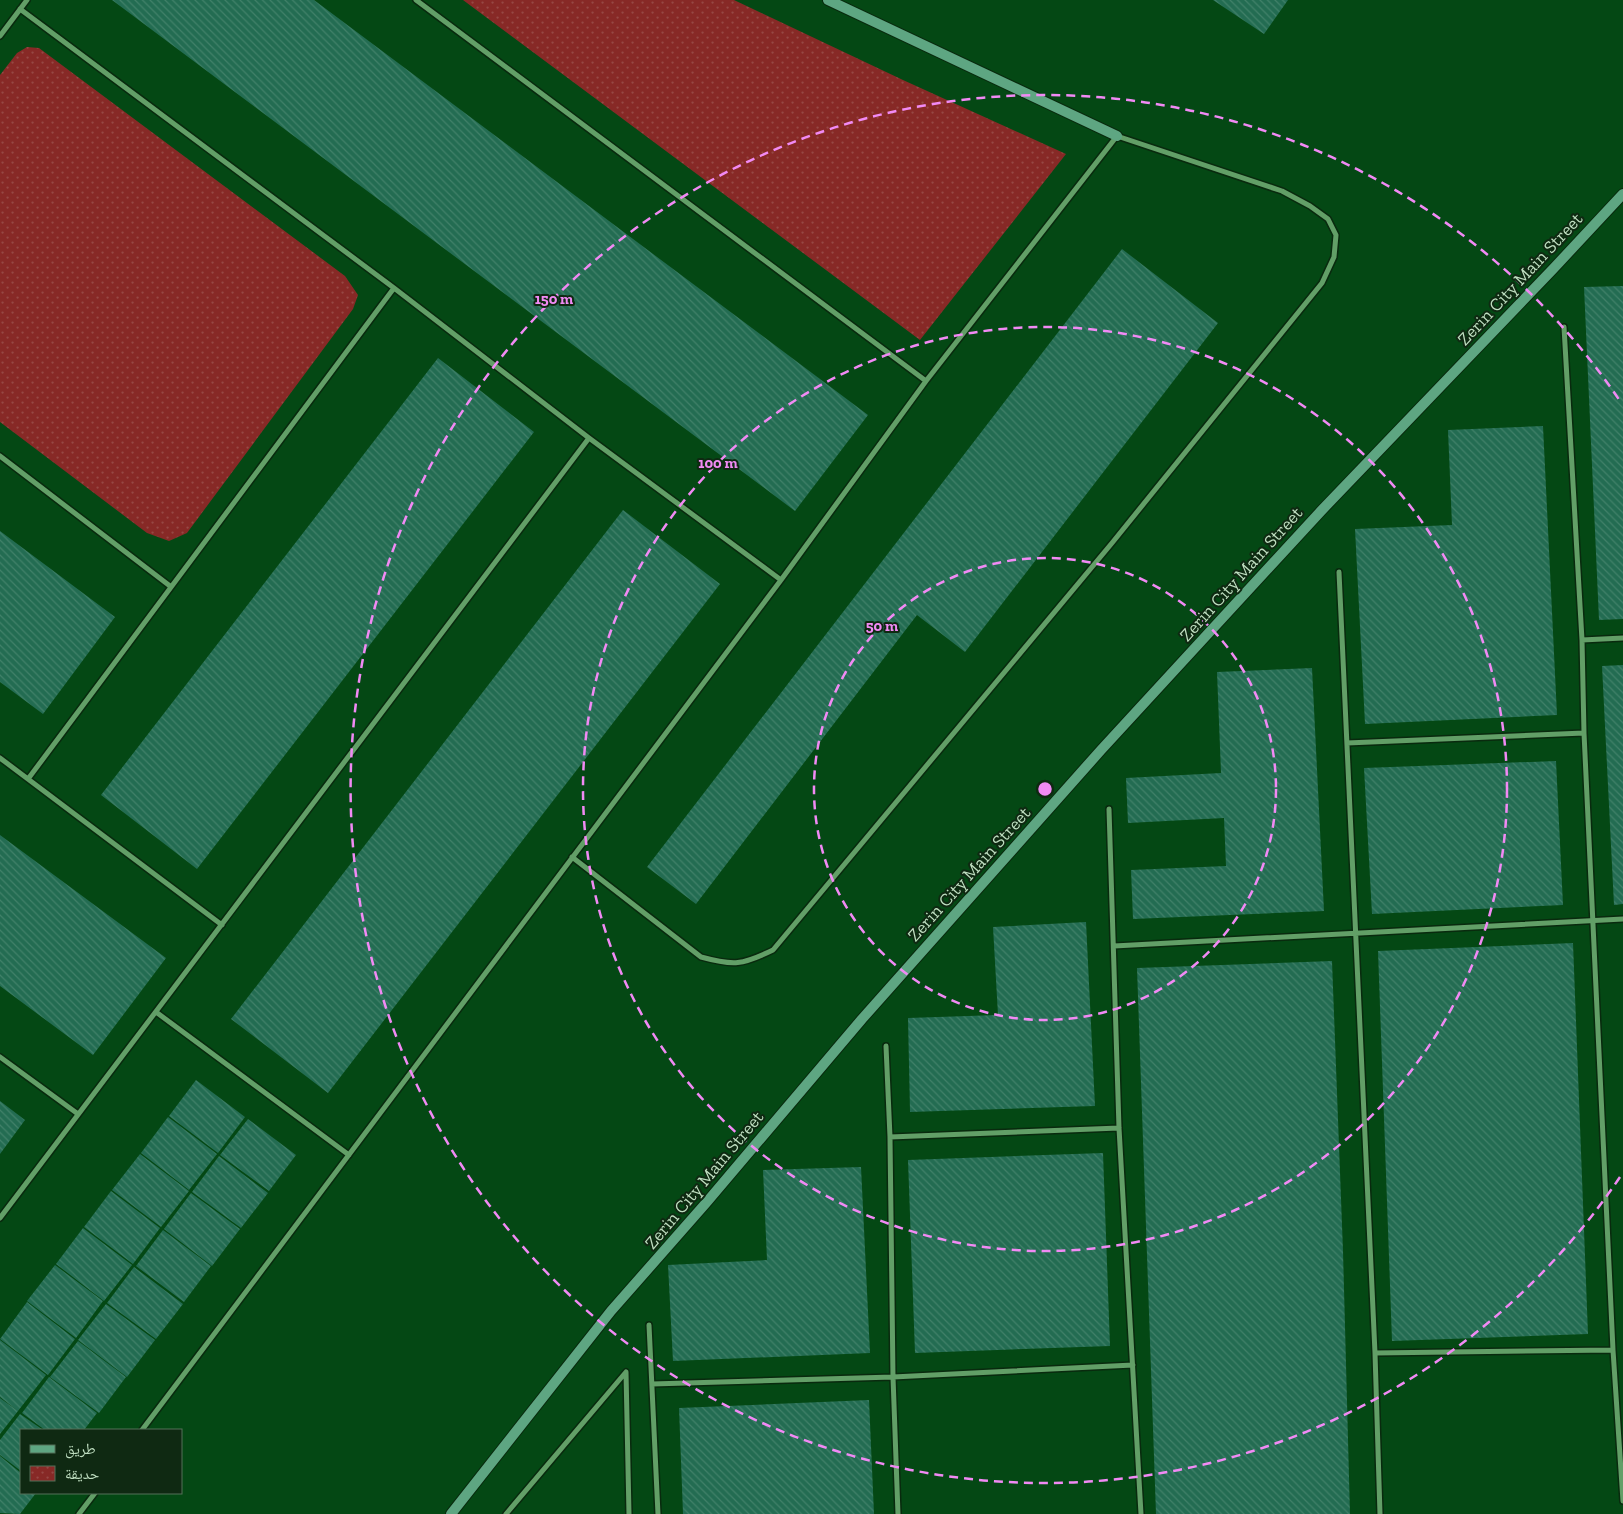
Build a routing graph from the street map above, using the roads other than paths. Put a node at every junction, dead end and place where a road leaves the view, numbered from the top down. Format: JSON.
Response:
{"nodes":[{"id":1,"x":27,"y":0,"type":"edge"},
{"id":2,"x":416,"y":0,"type":"edge"},
{"id":3,"x":828,"y":0,"type":"edge"},
{"id":4,"x":20,"y":8,"type":"junction"},
{"id":5,"x":0,"y":36,"type":"edge"},
{"id":6,"x":1117,"y":136,"type":"junction"},
{"id":7,"x":1623,"y":194,"type":"edge"},
{"id":8,"x":394,"y":288,"type":"junction"},
{"id":9,"x":1564,"y":327,"type":"dead end"},
{"id":10,"x":926,"y":381,"type":"junction"},
{"id":11,"x":589,"y":438,"type":"junction"},
{"id":12,"x":0,"y":456,"type":"edge"},
{"id":13,"x":1339,"y":572,"type":"dead end"},
{"id":14,"x":781,"y":580,"type":"junction"},
{"id":15,"x":170,"y":586,"type":"junction"},
{"id":16,"x":1623,"y":638,"type":"edge"},
{"id":17,"x":1582,"y":640,"type":"junction"},
{"id":18,"x":1584,"y":733,"type":"junction"},
{"id":19,"x":1347,"y":742,"type":"junction"},
{"id":20,"x":0,"y":758,"type":"edge"},
{"id":21,"x":28,"y":779,"type":"junction"},
{"id":22,"x":1109,"y":809,"type":"dead end"},
{"id":23,"x":572,"y":857,"type":"junction"},
{"id":24,"x":1623,"y":919,"type":"edge"},
{"id":25,"x":1593,"y":921,"type":"junction"},
{"id":26,"x":222,"y":925,"type":"junction"},
{"id":27,"x":1356,"y":933,"type":"junction"},
{"id":28,"x":1114,"y":946,"type":"junction"},
{"id":29,"x":156,"y":1012,"type":"junction"},
{"id":30,"x":886,"y":1046,"type":"dead end"},
{"id":31,"x":0,"y":1057,"type":"edge"},
{"id":32,"x":78,"y":1114,"type":"junction"},
{"id":33,"x":1119,"y":1128,"type":"junction"},
{"id":34,"x":890,"y":1137,"type":"junction"},
{"id":35,"x":349,"y":1154,"type":"junction"},
{"id":36,"x":0,"y":1218,"type":"edge"},
{"id":37,"x":649,"y":1325,"type":"dead end"},
{"id":38,"x":1613,"y":1350,"type":"junction"},
{"id":39,"x":1375,"y":1353,"type":"junction"},
{"id":40,"x":1133,"y":1366,"type":"junction"},
{"id":41,"x":893,"y":1377,"type":"junction"},
{"id":42,"x":652,"y":1384,"type":"junction"},
{"id":43,"x":143,"y":1429,"type":"edge"},
{"id":44,"x":93,"y":1494,"type":"edge"},
{"id":45,"x":1623,"y":1501,"type":"edge"},
{"id":46,"x":78,"y":1514,"type":"edge"},
{"id":47,"x":451,"y":1514,"type":"edge"},
{"id":48,"x":506,"y":1514,"type":"edge"},
{"id":49,"x":629,"y":1514,"type":"edge"},
{"id":50,"x":658,"y":1514,"type":"edge"},
{"id":51,"x":898,"y":1514,"type":"edge"},
{"id":52,"x":1141,"y":1514,"type":"edge"},
{"id":53,"x":1380,"y":1514,"type":"edge"}],
"edges":[{"from":1,"to":4,"type":"street"},
{"from":2,"to":10,"type":"street"},
{"from":3,"to":6,"type":"street"},
{"from":4,"to":5,"type":"street"},
{"from":4,"to":8,"type":"street"},
{"from":6,"to":10,"type":"street"},
{"from":6,"to":23,"type":"street"},
{"from":7,"to":47,"type":"street","name":"Zerin City Main Street"},
{"from":8,"to":11,"type":"street"},
{"from":8,"to":15,"type":"street"},
{"from":9,"to":17,"type":"street"},
{"from":10,"to":14,"type":"street"},
{"from":11,"to":14,"type":"street"},
{"from":11,"to":26,"type":"street"},
{"from":12,"to":15,"type":"street"},
{"from":13,"to":19,"type":"street"},
{"from":14,"to":23,"type":"street"},
{"from":15,"to":21,"type":"street"},
{"from":16,"to":17,"type":"street"},
{"from":17,"to":18,"type":"street"},
{"from":18,"to":19,"type":"street"},
{"from":18,"to":25,"type":"street"},
{"from":19,"to":27,"type":"street"},
{"from":20,"to":21,"type":"street"},
{"from":21,"to":26,"type":"street"},
{"from":22,"to":28,"type":"street"},
{"from":23,"to":35,"type":"street"},
{"from":24,"to":25,"type":"street"},
{"from":25,"to":27,"type":"street"},
{"from":25,"to":38,"type":"street"},
{"from":26,"to":29,"type":"street"},
{"from":27,"to":28,"type":"street"},
{"from":27,"to":39,"type":"street"},
{"from":28,"to":33,"type":"street"},
{"from":29,"to":32,"type":"street"},
{"from":29,"to":35,"type":"street"},
{"from":30,"to":34,"type":"street"},
{"from":31,"to":32,"type":"street"},
{"from":32,"to":36,"type":"street"},
{"from":33,"to":34,"type":"street"},
{"from":33,"to":40,"type":"street"},
{"from":34,"to":41,"type":"street"},
{"from":35,"to":43,"type":"street"},
{"from":37,"to":42,"type":"street"},
{"from":38,"to":39,"type":"street"},
{"from":38,"to":45,"type":"street"},
{"from":39,"to":53,"type":"street"},
{"from":40,"to":41,"type":"street"},
{"from":40,"to":52,"type":"street"},
{"from":41,"to":42,"type":"street"},
{"from":41,"to":51,"type":"street"},
{"from":42,"to":50,"type":"street"},
{"from":44,"to":46,"type":"street"},
{"from":48,"to":49,"type":"street"}]}
